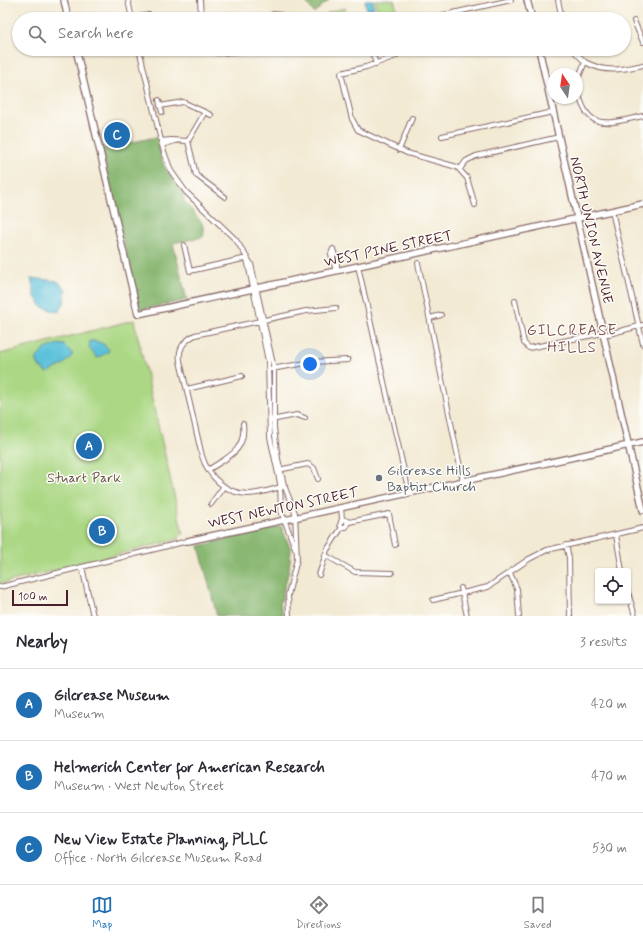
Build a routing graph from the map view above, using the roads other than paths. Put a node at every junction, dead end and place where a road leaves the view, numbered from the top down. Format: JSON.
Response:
{"nodes":[{"id":1,"x":64,"y":0,"type":"edge"},
{"id":2,"x":128,"y":0,"type":"edge"},
{"id":3,"x":200,"y":0,"type":"edge"},
{"id":4,"x":511,"y":0,"type":"edge"},
{"id":5,"x":527,"y":0,"type":"edge"},
{"id":6,"x":558,"y":0,"type":"edge"},
{"id":7,"x":67,"y":12,"type":"edge"},
{"id":8,"x":131,"y":12,"type":"edge"},
{"id":9,"x":201,"y":12,"type":"edge"},
{"id":10,"x":457,"y":12,"type":"edge"},
{"id":11,"x":530,"y":12,"type":"edge"},
{"id":12,"x":561,"y":12,"type":"edge"},
{"id":13,"x":634,"y":21,"type":"dead end"},
{"id":14,"x":643,"y":42,"type":"edge"},
{"id":15,"x":78,"y":56,"type":"edge"},
{"id":16,"x":141,"y":56,"type":"edge"},
{"id":17,"x":374,"y":56,"type":"edge"},
{"id":18,"x":396,"y":56,"type":"dead end"},
{"id":19,"x":540,"y":56,"type":"edge"},
{"id":20,"x":579,"y":56,"type":"edge"},
{"id":21,"x":585,"y":62,"type":"junction"},
{"id":22,"x":376,"y":64,"type":"junction"},
{"id":23,"x":643,"y":65,"type":"edge"},
{"id":24,"x":582,"y":68,"type":"edge"},
{"id":25,"x":159,"y":100,"type":"dead end"},
{"id":26,"x":582,"y":104,"type":"edge"},
{"id":27,"x":160,"y":106,"type":"junction"},
{"id":28,"x":162,"y":112,"type":"dead end"},
{"id":29,"x":205,"y":112,"type":"junction"},
{"id":30,"x":553,"y":112,"type":"junction"},
{"id":31,"x":211,"y":115,"type":"dead end"},
{"id":32,"x":643,"y":116,"type":"edge"},
{"id":33,"x":412,"y":118,"type":"dead end"},
{"id":34,"x":442,"y":136,"type":"dead end"},
{"id":35,"x":559,"y":137,"type":"junction"},
{"id":36,"x":188,"y":141,"type":"junction"},
{"id":37,"x":161,"y":143,"type":"junction"},
{"id":38,"x":399,"y":150,"type":"junction"},
{"id":39,"x":460,"y":169,"type":"junction"},
{"id":40,"x":225,"y":197,"type":"dead end"},
{"id":41,"x":643,"y":204,"type":"edge"},
{"id":42,"x":475,"y":205,"type":"dead end"},
{"id":43,"x":612,"y":211,"type":"junction"},
{"id":44,"x":577,"y":219,"type":"junction"},
{"id":45,"x":184,"y":245,"type":"dead end"},
{"id":46,"x":247,"y":258,"type":"junction"},
{"id":47,"x":418,"y":263,"type":"dead end"},
{"id":48,"x":358,"y":266,"type":"junction"},
{"id":49,"x":255,"y":289,"type":"junction"},
{"id":50,"x":515,"y":301,"type":"dead end"},
{"id":51,"x":336,"y":308,"type":"dead end"},
{"id":52,"x":441,"y":315,"type":"dead end"},
{"id":53,"x":430,"y":318,"type":"junction"},
{"id":54,"x":262,"y":321,"type":"junction"},
{"id":55,"x":641,"y":326,"type":"edge"},
{"id":56,"x":604,"y":334,"type":"junction"},
{"id":57,"x":643,"y":344,"type":"edge"},
{"id":58,"x":348,"y":360,"type":"dead end"},
{"id":59,"x":272,"y":369,"type":"junction"},
{"id":60,"x":242,"y":376,"type":"dead end"},
{"id":61,"x":187,"y":389,"type":"junction"},
{"id":62,"x":305,"y":418,"type":"dead end"},
{"id":63,"x":271,"y":420,"type":"junction"},
{"id":64,"x":242,"y":424,"type":"dead end"},
{"id":65,"x":643,"y":442,"type":"edge"},
{"id":66,"x":629,"y":445,"type":"junction"},
{"id":67,"x":208,"y":470,"type":"junction"},
{"id":68,"x":278,"y":470,"type":"junction"},
{"id":69,"x":318,"y":479,"type":"dead end"},
{"id":70,"x":464,"y":481,"type":"junction"},
{"id":71,"x":224,"y":486,"type":"junction"},
{"id":72,"x":285,"y":486,"type":"junction"},
{"id":73,"x":280,"y":488,"type":"junction"},
{"id":74,"x":409,"y":493,"type":"junction"},
{"id":75,"x":211,"y":504,"type":"dead end"},
{"id":76,"x":341,"y":507,"type":"junction"},
{"id":77,"x":643,"y":510,"type":"edge"},
{"id":78,"x":295,"y":517,"type":"junction"},
{"id":79,"x":342,"y":519,"type":"junction"},
{"id":80,"x":284,"y":520,"type":"junction"},
{"id":81,"x":349,"y":522,"type":"junction"},
{"id":82,"x":342,"y":527,"type":"junction"},
{"id":83,"x":643,"y":528,"type":"edge"},
{"id":84,"x":616,"y":535,"type":"junction"},
{"id":85,"x":188,"y":541,"type":"joint"},
{"id":86,"x":395,"y":545,"type":"dead end"},
{"id":87,"x":566,"y":545,"type":"junction"},
{"id":88,"x":296,"y":549,"type":"junction"},
{"id":89,"x":325,"y":555,"type":"junction"},
{"id":90,"x":82,"y":567,"type":"junction"},
{"id":91,"x":622,"y":568,"type":"edge"},
{"id":92,"x":510,"y":572,"type":"junction"},
{"id":93,"x":392,"y":573,"type":"dead end"},
{"id":94,"x":319,"y":575,"type":"dead end"},
{"id":95,"x":0,"y":587,"type":"edge"},
{"id":96,"x":461,"y":588,"type":"dead end"},
{"id":97,"x":463,"y":594,"type":"junction"},
{"id":98,"x":434,"y":600,"type":"dead end"},
{"id":99,"x":631,"y":602,"type":"edge"},
{"id":100,"x":93,"y":616,"type":"edge"},
{"id":101,"x":289,"y":616,"type":"edge"},
{"id":102,"x":467,"y":616,"type":"edge"},
{"id":103,"x":519,"y":616,"type":"edge"},
{"id":104,"x":570,"y":616,"type":"edge"},
{"id":105,"x":635,"y":616,"type":"edge"}],
"edges":[{"from":1,"to":7,"type":"street"},
{"from":2,"to":8,"type":"street"},
{"from":3,"to":9,"type":"street"},
{"from":4,"to":10,"type":"street"},
{"from":5,"to":11,"type":"street"},
{"from":6,"to":12,"type":"street"},
{"from":13,"to":14,"type":"street"},
{"from":15,"to":49,"type":"street","name":"WEST PINE STREET"},
{"from":16,"to":37,"type":"street"},
{"from":17,"to":22,"type":"street"},
{"from":18,"to":22,"type":"street"},
{"from":19,"to":30,"type":"street","name":"NORTH UNION AVENUE"},
{"from":20,"to":21,"type":"street"},
{"from":21,"to":23,"type":"street"},
{"from":21,"to":24,"type":"street"},
{"from":22,"to":38,"type":"street"},
{"from":25,"to":27,"type":"street"},
{"from":26,"to":32,"type":"street"},
{"from":27,"to":28,"type":"street"},
{"from":27,"to":29,"type":"street"},
{"from":29,"to":31,"type":"street"},
{"from":29,"to":36,"type":"street"},
{"from":30,"to":34,"type":"street"},
{"from":30,"to":35,"type":"street","name":"NORTH UNION AVENUE"},
{"from":33,"to":38,"type":"street"},
{"from":35,"to":39,"type":"street"},
{"from":35,"to":44,"type":"street","name":"NORTH UNION AVENUE"},
{"from":36,"to":37,"type":"street"},
{"from":36,"to":40,"type":"street"},
{"from":37,"to":46,"type":"street"},
{"from":38,"to":39,"type":"street"},
{"from":39,"to":42,"type":"street"},
{"from":41,"to":43,"type":"street","name":"WEST PINE STREET"},
{"from":43,"to":44,"type":"street","name":"WEST PINE STREET"},
{"from":43,"to":55,"type":"street"},
{"from":44,"to":48,"type":"street","name":"WEST PINE STREET"},
{"from":44,"to":56,"type":"street","name":"NORTH UNION AVENUE"},
{"from":45,"to":46,"type":"street"},
{"from":46,"to":49,"type":"street"},
{"from":47,"to":53,"type":"street"},
{"from":48,"to":49,"type":"street","name":"WEST PINE STREET"},
{"from":48,"to":74,"type":"street"},
{"from":49,"to":54,"type":"street"},
{"from":50,"to":56,"type":"street"},
{"from":51,"to":54,"type":"street"},
{"from":52,"to":53,"type":"street"},
{"from":53,"to":70,"type":"street"},
{"from":54,"to":59,"type":"street"},
{"from":54,"to":61,"type":"street"},
{"from":55,"to":56,"type":"street"},
{"from":55,"to":57,"type":"street"},
{"from":56,"to":66,"type":"street","name":"NORTH UNION AVENUE"},
{"from":58,"to":59,"type":"street"},
{"from":59,"to":63,"type":"street"},
{"from":60,"to":61,"type":"street"},
{"from":61,"to":67,"type":"street"},
{"from":62,"to":63,"type":"street"},
{"from":63,"to":68,"type":"street"},
{"from":64,"to":67,"type":"street"},
{"from":65,"to":66,"type":"street","name":"WEST NEWTON STREET"},
{"from":66,"to":70,"type":"street","name":"WEST NEWTON STREET"},
{"from":66,"to":77,"type":"street","name":"NORTH UNION AVENUE"},
{"from":67,"to":71,"type":"street"},
{"from":68,"to":69,"type":"street"},
{"from":68,"to":72,"type":"street"},
{"from":68,"to":73,"type":"street"},
{"from":70,"to":74,"type":"street","name":"WEST NEWTON STREET"},
{"from":71,"to":73,"type":"street"},
{"from":71,"to":75,"type":"street"},
{"from":72,"to":73,"type":"street"},
{"from":72,"to":78,"type":"street"},
{"from":73,"to":80,"type":"street"},
{"from":74,"to":76,"type":"street","name":"WEST NEWTON STREET"},
{"from":76,"to":78,"type":"street","name":"WEST NEWTON STREET"},
{"from":76,"to":79,"type":"street"},
{"from":78,"to":80,"type":"street","name":"WEST NEWTON STREET"},
{"from":78,"to":88,"type":"street"},
{"from":79,"to":81,"type":"street"},
{"from":79,"to":82,"type":"street"},
{"from":80,"to":85,"type":"street","name":"WEST NEWTON STREET"},
{"from":80,"to":88,"type":"street"},
{"from":81,"to":82,"type":"street"},
{"from":81,"to":86,"type":"street"},
{"from":82,"to":89,"type":"street"},
{"from":83,"to":84,"type":"street"},
{"from":84,"to":87,"type":"street"},
{"from":84,"to":91,"type":"street"},
{"from":85,"to":90,"type":"street","name":"WEST NEWTON STREET"},
{"from":87,"to":92,"type":"street"},
{"from":87,"to":104,"type":"street"},
{"from":88,"to":101,"type":"street"},
{"from":89,"to":93,"type":"street"},
{"from":89,"to":94,"type":"street"},
{"from":90,"to":95,"type":"street","name":"WEST NEWTON STREET"},
{"from":90,"to":100,"type":"street"},
{"from":92,"to":97,"type":"street"},
{"from":92,"to":103,"type":"street"},
{"from":96,"to":97,"type":"street"},
{"from":97,"to":98,"type":"street"},
{"from":97,"to":102,"type":"street"},
{"from":99,"to":105,"type":"street"}]}
